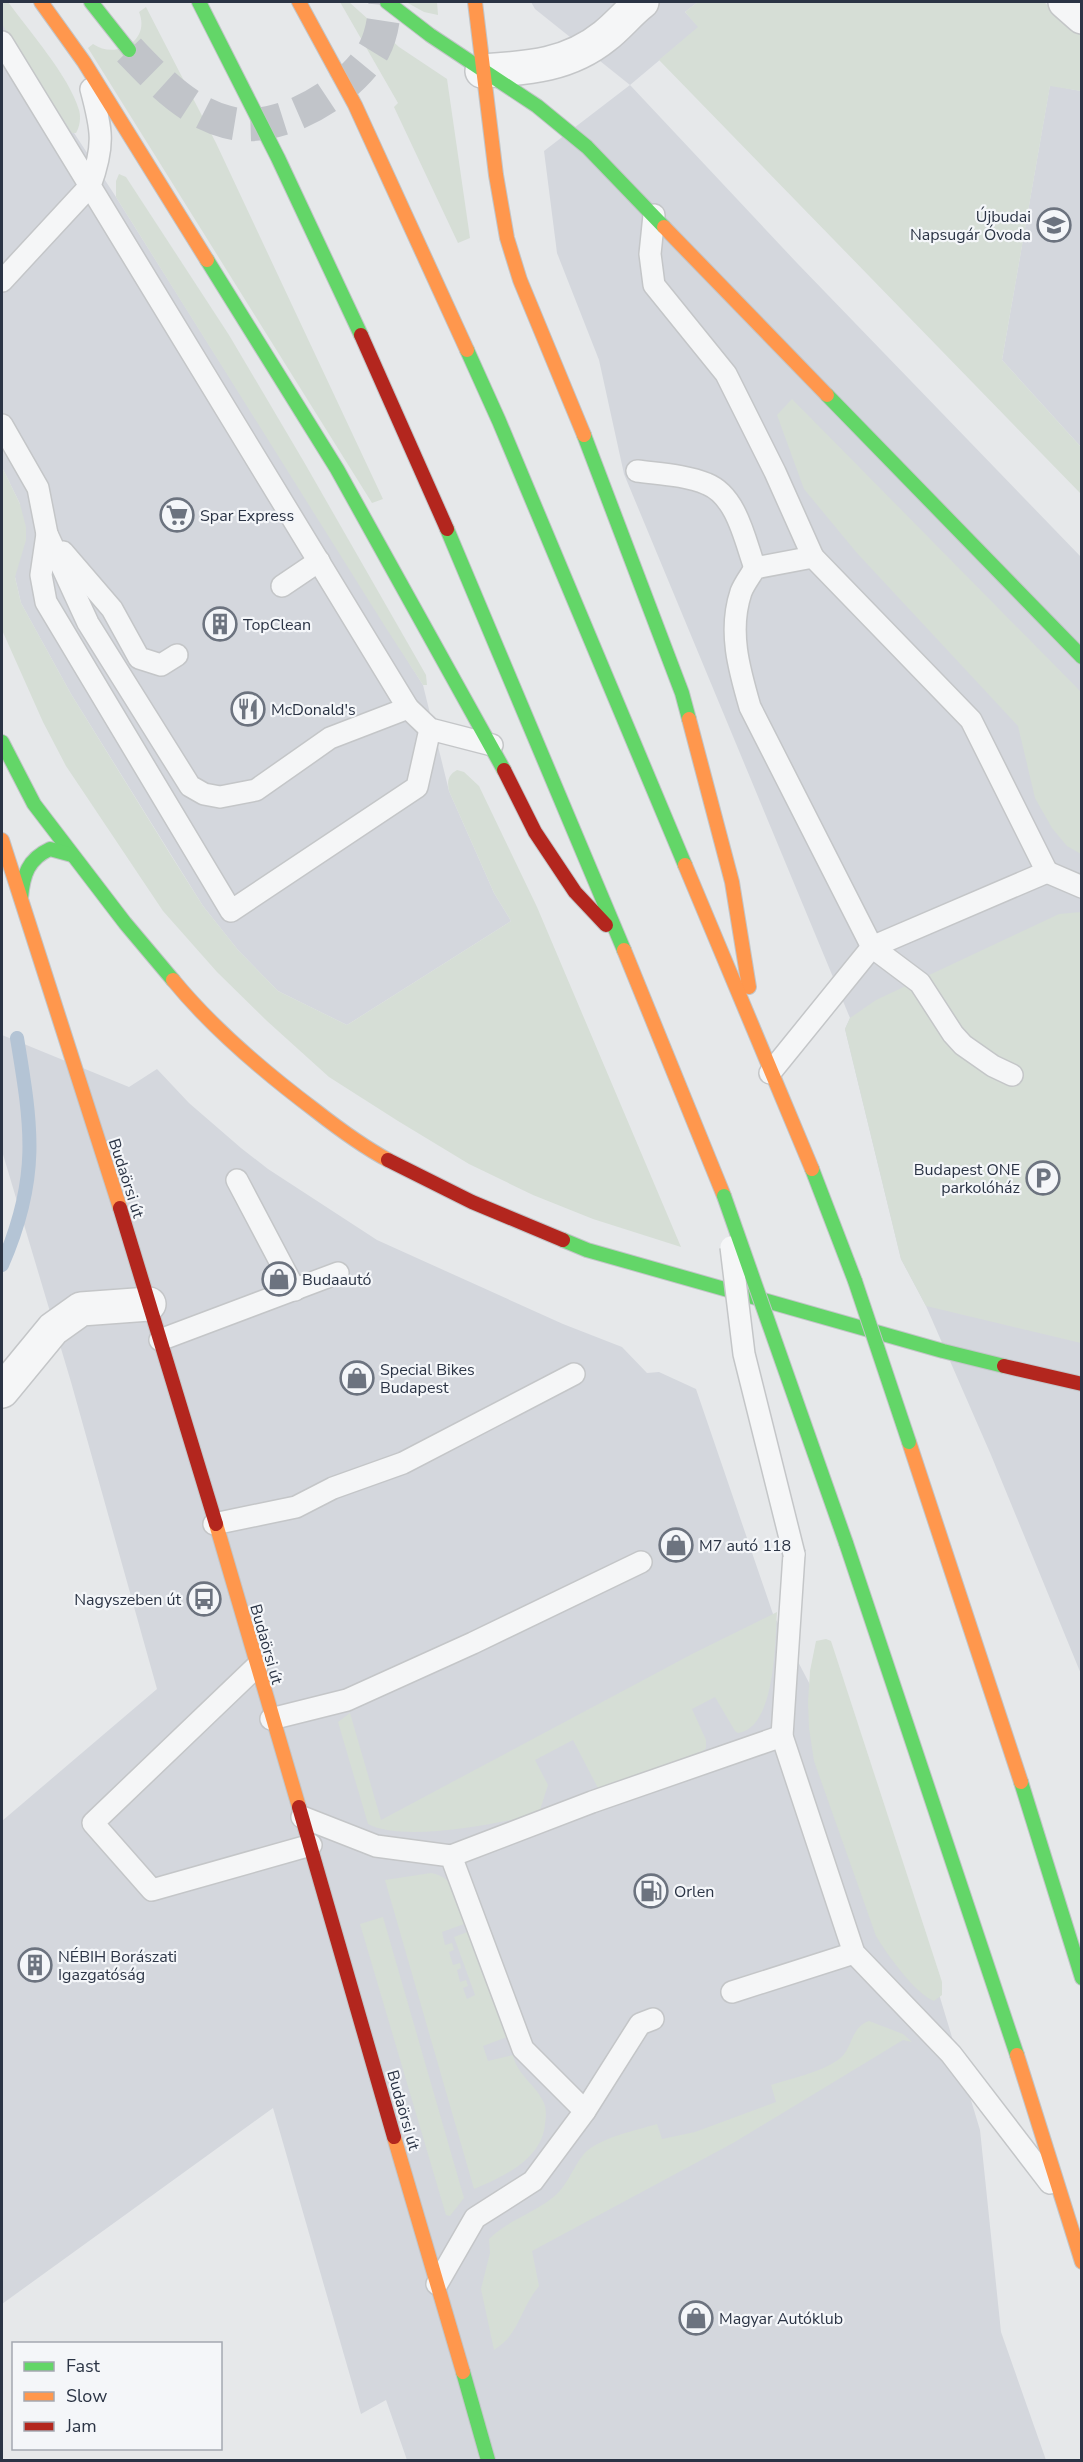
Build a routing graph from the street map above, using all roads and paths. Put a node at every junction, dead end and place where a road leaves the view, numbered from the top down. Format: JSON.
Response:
{"nodes":[{"id":1,"x":41,"y":2,"type":"edge"},
{"id":2,"x":91,"y":2,"type":"edge"},
{"id":3,"x":200,"y":2,"type":"edge"},
{"id":4,"x":299,"y":2,"type":"edge"},
{"id":5,"x":387,"y":2,"type":"edge"},
{"id":6,"x":475,"y":2,"type":"edge"},
{"id":7,"x":642,"y":2,"type":"edge"},
{"id":8,"x":1065,"y":2,"type":"edge"},
{"id":9,"x":1082,"y":17,"type":"edge"},
{"id":10,"x":2,"y":42,"type":"edge"},
{"id":11,"x":129,"y":50,"type":"tunnel mouth"},
{"id":12,"x":84,"y":62,"type":"junction"},
{"id":13,"x":482,"y":70,"type":"junction"},
{"id":14,"x":90,"y":186,"type":"junction"},
{"id":15,"x":654,"y":215,"type":"junction"},
{"id":16,"x":2,"y":281,"type":"edge"},
{"id":17,"x":2,"y":425,"type":"edge"},
{"id":18,"x":637,"y":471,"type":"dead end"},
{"id":19,"x":47,"y":534,"type":"junction"},
{"id":20,"x":813,"y":557,"type":"junction"},
{"id":21,"x":319,"y":561,"type":"junction"},
{"id":22,"x":755,"y":568,"type":"junction"},
{"id":23,"x":282,"y":586,"type":"dead end"},
{"id":24,"x":177,"y":655,"type":"dead end"},
{"id":25,"x":1082,"y":657,"type":"edge"},
{"id":26,"x":408,"y":708,"type":"junction"},
{"id":27,"x":430,"y":729,"type":"junction"},
{"id":28,"x":2,"y":742,"type":"edge"},
{"id":29,"x":492,"y":745,"type":"junction"},
{"id":30,"x":2,"y":840,"type":"edge"},
{"id":31,"x":72,"y":855,"type":"junction"},
{"id":32,"x":1047,"y":872,"type":"junction"},
{"id":33,"x":1082,"y":887,"type":"edge"},
{"id":34,"x":21,"y":898,"type":"junction"},
{"id":35,"x":622,"y":941,"type":"junction"},
{"id":36,"x":872,"y":947,"type":"junction"},
{"id":37,"x":757,"y":1039,"type":"junction"},
{"id":38,"x":770,"y":1073,"type":"junction"},
{"id":39,"x":1012,"y":1075,"type":"dead end"},
{"id":40,"x":237,"y":1180,"type":"dead end"},
{"id":41,"x":724,"y":1196,"type":"junction"},
{"id":42,"x":338,"y":1273,"type":"dead end"},
{"id":43,"x":296,"y":1290,"type":"junction"},
{"id":44,"x":149,"y":1304,"type":"junction"},
{"id":45,"x":160,"y":1340,"type":"junction"},
{"id":46,"x":574,"y":1374,"type":"dead end"},
{"id":47,"x":1082,"y":1384,"type":"edge"},
{"id":48,"x":2,"y":1391,"type":"edge"},
{"id":49,"x":214,"y":1524,"type":"junction"},
{"id":50,"x":640,"y":1562,"type":"dead end"},
{"id":51,"x":257,"y":1666,"type":"junction"},
{"id":52,"x":271,"y":1719,"type":"junction"},
{"id":53,"x":782,"y":1736,"type":"junction"},
{"id":54,"x":302,"y":1817,"type":"junction"},
{"id":55,"x":310,"y":1845,"type":"junction"},
{"id":56,"x":451,"y":1856,"type":"junction"},
{"id":57,"x":854,"y":1953,"type":"junction"},
{"id":58,"x":1082,"y":1978,"type":"edge"},
{"id":59,"x":732,"y":1992,"type":"dead end"},
{"id":60,"x":653,"y":2019,"type":"dead end"},
{"id":61,"x":585,"y":2111,"type":"junction"},
{"id":62,"x":1061,"y":2197,"type":"junction"},
{"id":63,"x":1082,"y":2262,"type":"edge"},
{"id":64,"x":437,"y":2284,"type":"junction"},
{"id":65,"x":488,"y":2460,"type":"edge"}],
"edges":[{"from":1,"to":12,"type":"main road"},
{"from":2,"to":11,"type":"main road"},
{"from":3,"to":35,"type":"main road"},
{"from":4,"to":37,"type":"main road"},
{"from":5,"to":13,"type":"main road"},
{"from":6,"to":13,"type":"main road"},
{"from":7,"to":13,"type":"street"},
{"from":8,"to":9,"type":"street"},
{"from":10,"to":14,"type":"lane"},
{"from":12,"to":14,"type":"lane"},
{"from":12,"to":29,"type":"main road"},
{"from":13,"to":15,"type":"main road"},
{"from":13,"to":37,"type":"main road"},
{"from":14,"to":16,"type":"lane"},
{"from":14,"to":21,"type":"lane"},
{"from":15,"to":20,"type":"lane"},
{"from":15,"to":25,"type":"main road"},
{"from":17,"to":19,"type":"lane"},
{"from":18,"to":22,"type":"lane"},
{"from":19,"to":24,"type":"lane"},
{"from":19,"to":26,"type":"lane"},
{"from":19,"to":27,"type":"lane"},
{"from":20,"to":22,"type":"lane"},
{"from":20,"to":32,"type":"lane"},
{"from":21,"to":23,"type":"lane"},
{"from":21,"to":26,"type":"lane"},
{"from":22,"to":36,"type":"lane"},
{"from":26,"to":27,"type":"lane"},
{"from":27,"to":29,"type":"lane"},
{"from":28,"to":31,"type":"main road"},
{"from":29,"to":35,"type":"main road"},
{"from":30,"to":34,"type":"main road","name":"Budaörsi út"},
{"from":31,"to":34,"type":"main road"},
{"from":31,"to":47,"type":"main road"},
{"from":32,"to":33,"type":"lane"},
{"from":32,"to":36,"type":"lane"},
{"from":34,"to":44,"type":"main road","name":"Budaörsi út"},
{"from":35,"to":41,"type":"main road"},
{"from":36,"to":38,"type":"lane"},
{"from":36,"to":39,"type":"lane"},
{"from":37,"to":38,"type":"main road"},
{"from":38,"to":58,"type":"main road","bridge":true},
{"from":40,"to":43,"type":"lane"},
{"from":41,"to":53,"type":"lane","bridge":true},
{"from":41,"to":62,"type":"main road","bridge":true},
{"from":42,"to":43,"type":"lane"},
{"from":43,"to":45,"type":"lane"},
{"from":44,"to":45,"type":"main road","name":"Budaörsi út"},
{"from":44,"to":48,"type":"street"},
{"from":45,"to":49,"type":"main road","name":"Budaörsi út"},
{"from":46,"to":49,"type":"lane"},
{"from":49,"to":51,"type":"main road","name":"Budaörsi út"},
{"from":50,"to":52,"type":"lane"},
{"from":51,"to":52,"type":"main road","name":"Budaörsi út"},
{"from":51,"to":55,"type":"lane"},
{"from":52,"to":54,"type":"main road","name":"Budaörsi út"},
{"from":53,"to":56,"type":"lane"},
{"from":53,"to":57,"type":"lane"},
{"from":54,"to":55,"type":"main road","name":"Budaörsi út"},
{"from":54,"to":56,"type":"lane"},
{"from":55,"to":64,"type":"main road","name":"Budaörsi út"},
{"from":56,"to":61,"type":"lane"},
{"from":57,"to":59,"type":"lane"},
{"from":57,"to":62,"type":"lane"},
{"from":60,"to":61,"type":"lane"},
{"from":61,"to":64,"type":"lane"},
{"from":62,"to":63,"type":"main road"},
{"from":64,"to":65,"type":"main road","name":"Budaörsi út"}]}
